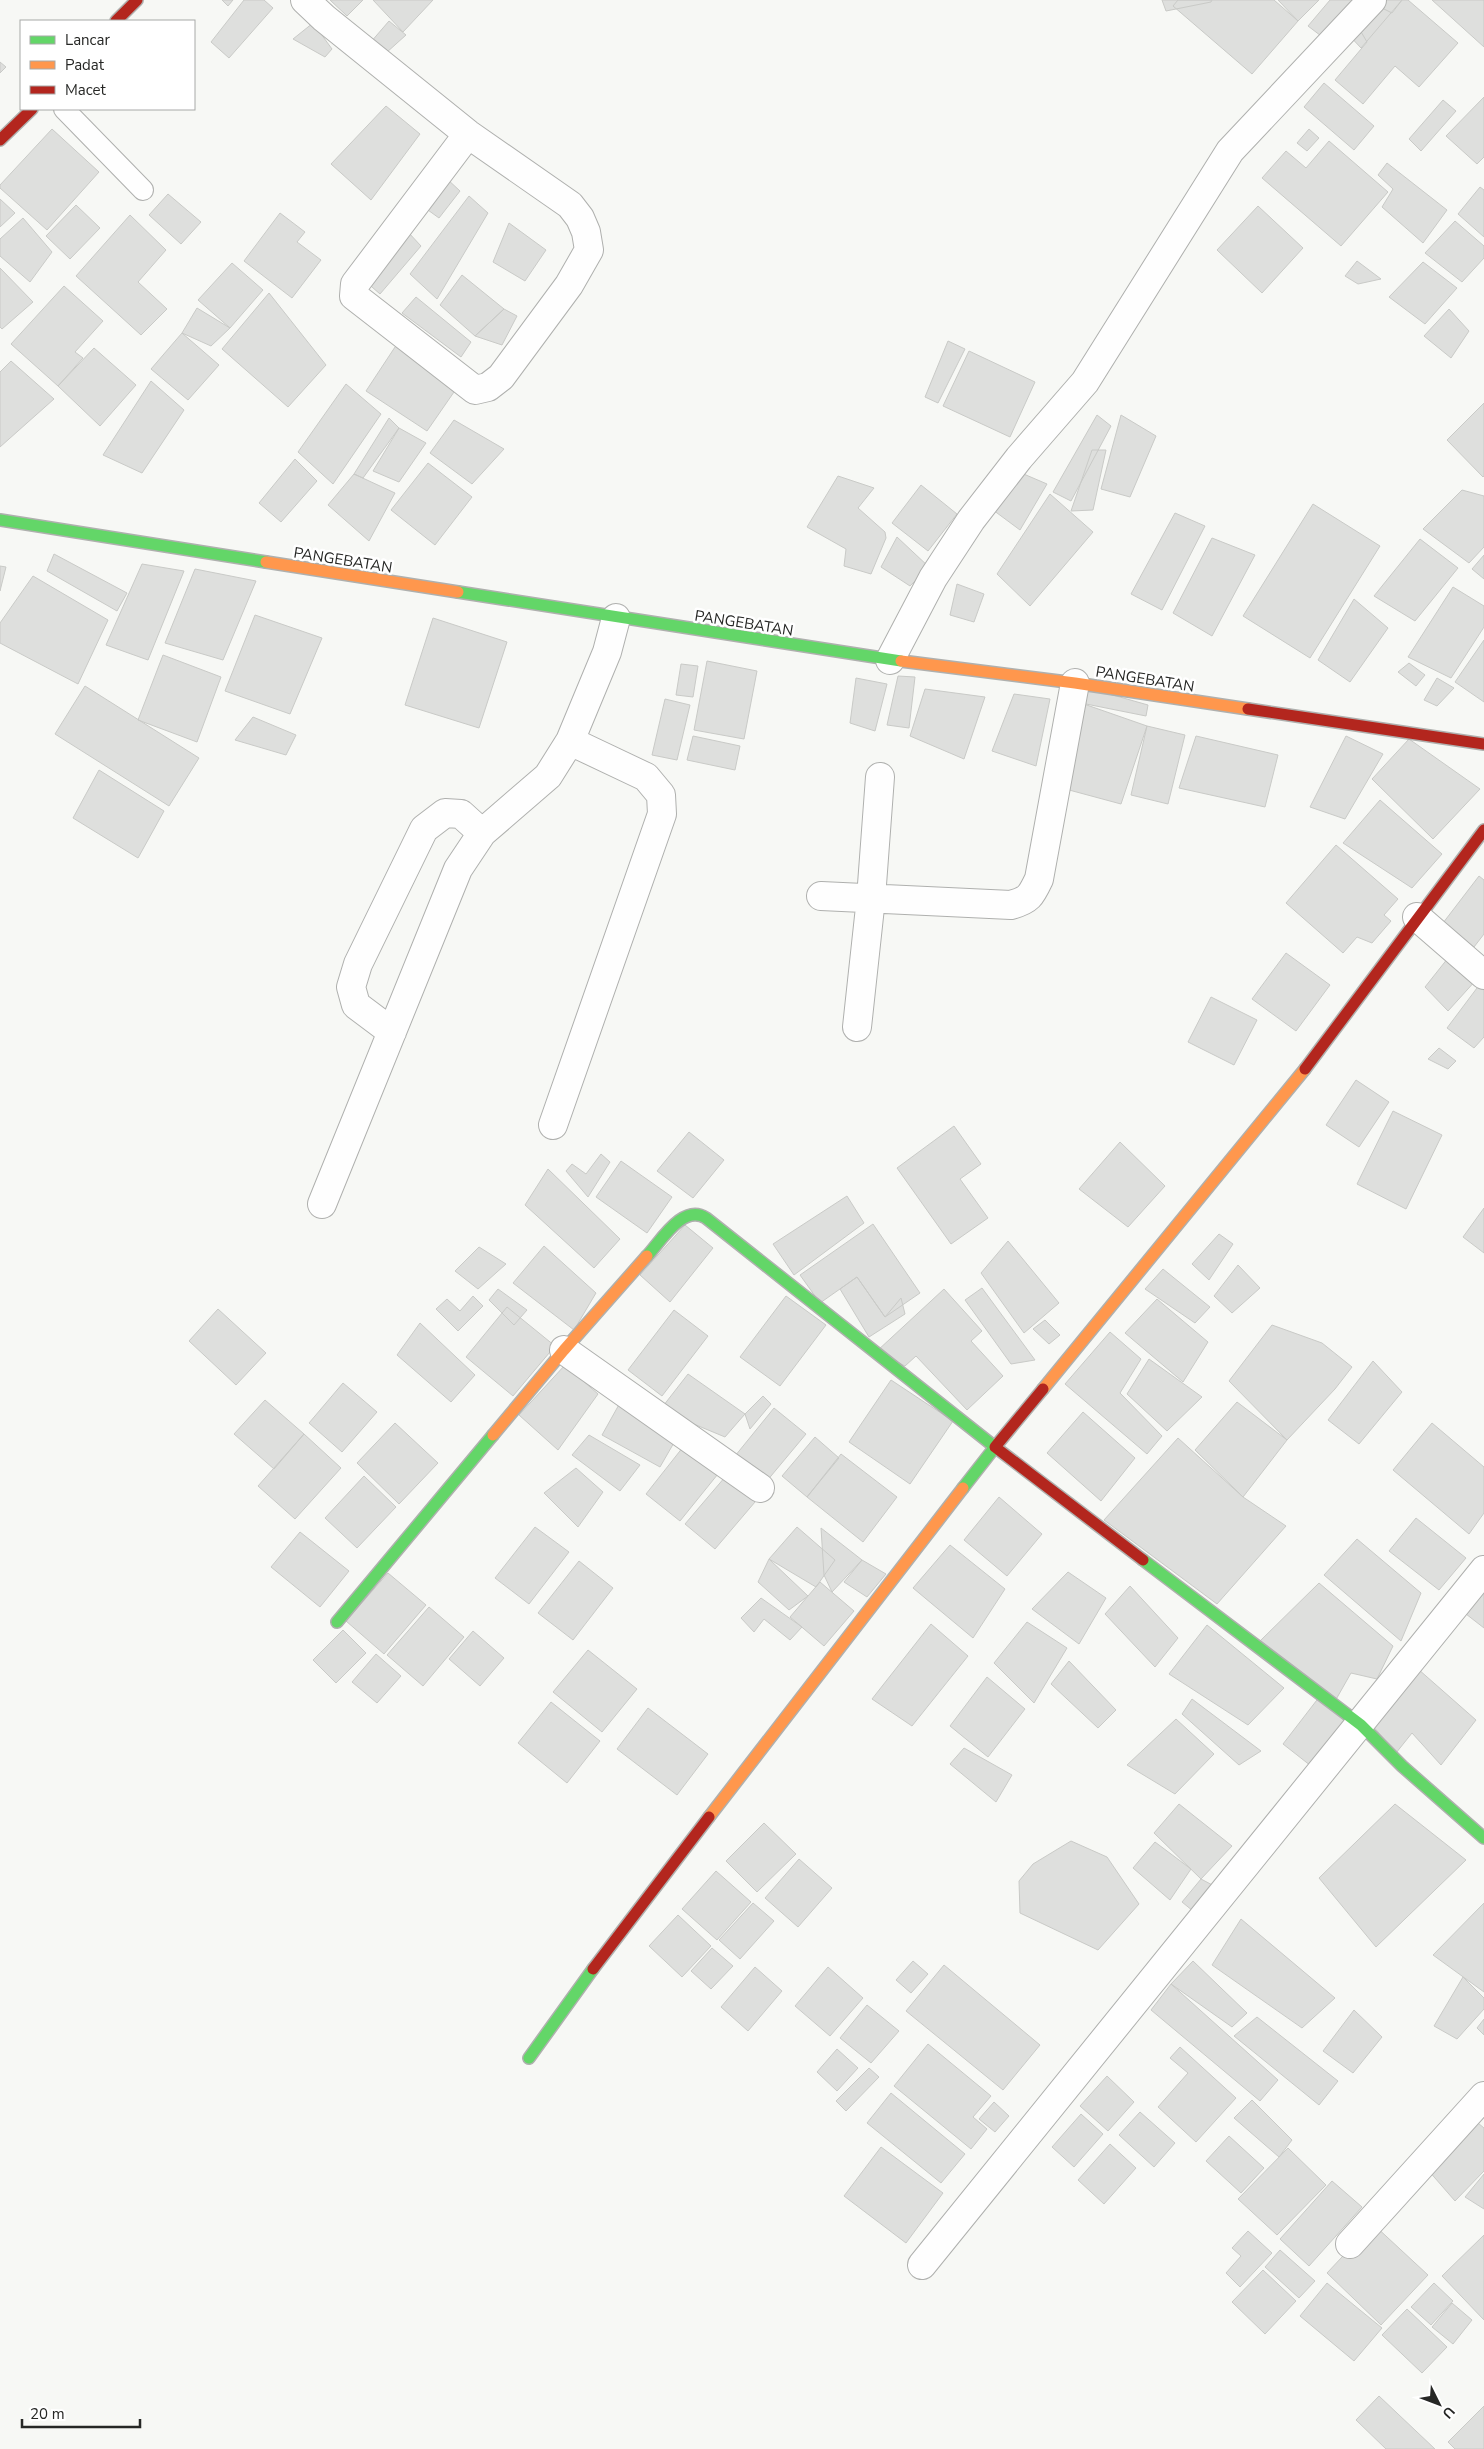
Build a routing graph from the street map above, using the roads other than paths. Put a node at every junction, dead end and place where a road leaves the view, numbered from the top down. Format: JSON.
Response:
{"nodes":[{"id":1,"x":137,"y":0,"type":"edge"},
{"id":2,"x":305,"y":0,"type":"edge"},
{"id":3,"x":1372,"y":0,"type":"edge"},
{"id":4,"x":117,"y":20,"type":"edge"},
{"id":5,"x":31,"y":110,"type":"edge"},
{"id":6,"x":65,"y":110,"type":"edge"},
{"id":7,"x":468,"y":134,"type":"junction"},
{"id":8,"x":0,"y":140,"type":"edge"},
{"id":9,"x":143,"y":190,"type":"dead end"},
{"id":10,"x":0,"y":520,"type":"edge"},
{"id":11,"x":616,"y":618,"type":"junction"},
{"id":12,"x":890,"y":660,"type":"junction"},
{"id":13,"x":1075,"y":683,"type":"junction"},
{"id":14,"x":570,"y":741,"type":"junction"},
{"id":15,"x":1484,"y":744,"type":"edge"},
{"id":16,"x":880,"y":777,"type":"dead end"},
{"id":17,"x":1484,"y":830,"type":"edge"},
{"id":18,"x":482,"y":833,"type":"junction"},
{"id":19,"x":821,"y":896,"type":"dead end"},
{"id":20,"x":871,"y":898,"type":"junction"},
{"id":21,"x":1417,"y":918,"type":"junction"},
{"id":22,"x":1484,"y":975,"type":"edge"},
{"id":23,"x":857,"y":1027,"type":"dead end"},
{"id":24,"x":392,"y":1032,"type":"junction"},
{"id":25,"x":553,"y":1125,"type":"dead end"},
{"id":26,"x":322,"y":1204,"type":"dead end"},
{"id":27,"x":564,"y":1350,"type":"junction"},
{"id":28,"x":995,"y":1447,"type":"junction"},
{"id":29,"x":760,"y":1488,"type":"dead end"},
{"id":30,"x":1484,"y":1570,"type":"edge"},
{"id":31,"x":336,"y":1622,"type":"dead end"},
{"id":32,"x":1361,"y":1725,"type":"junction"},
{"id":33,"x":1484,"y":1838,"type":"edge"},
{"id":34,"x":529,"y":2058,"type":"dead end"},
{"id":35,"x":1482,"y":2103,"type":"edge"},
{"id":36,"x":1350,"y":2244,"type":"dead end"},
{"id":37,"x":922,"y":2265,"type":"dead end"}],
"edges":[{"from":1,"to":4,"type":"street"},
{"from":2,"to":7,"type":"street"},
{"from":3,"to":12,"type":"street"},
{"from":5,"to":8,"type":"street"},
{"from":6,"to":9,"type":"lane"},
{"from":7,"to":7,"type":"street"},
{"from":10,"to":11,"type":"street","name":"PANGEBATAN"},
{"from":11,"to":12,"type":"street","name":"PANGEBATAN"},
{"from":11,"to":14,"type":"street"},
{"from":12,"to":13,"type":"street","name":"PANGEBATAN"},
{"from":13,"to":15,"type":"street","name":"PANGEBATAN"},
{"from":13,"to":20,"type":"street"},
{"from":14,"to":18,"type":"street"},
{"from":14,"to":25,"type":"street"},
{"from":16,"to":20,"type":"street"},
{"from":17,"to":21,"type":"street"},
{"from":18,"to":24,"type":"street"},
{"from":18,"to":24,"type":"street"},
{"from":19,"to":20,"type":"street"},
{"from":20,"to":23,"type":"street"},
{"from":21,"to":22,"type":"street"},
{"from":21,"to":28,"type":"street"},
{"from":24,"to":26,"type":"street"},
{"from":27,"to":28,"type":"street"},
{"from":27,"to":29,"type":"street"},
{"from":27,"to":31,"type":"street"},
{"from":28,"to":32,"type":"street"},
{"from":28,"to":34,"type":"street"},
{"from":30,"to":32,"type":"street"},
{"from":32,"to":33,"type":"street"},
{"from":32,"to":37,"type":"street"},
{"from":35,"to":36,"type":"street"}]}
